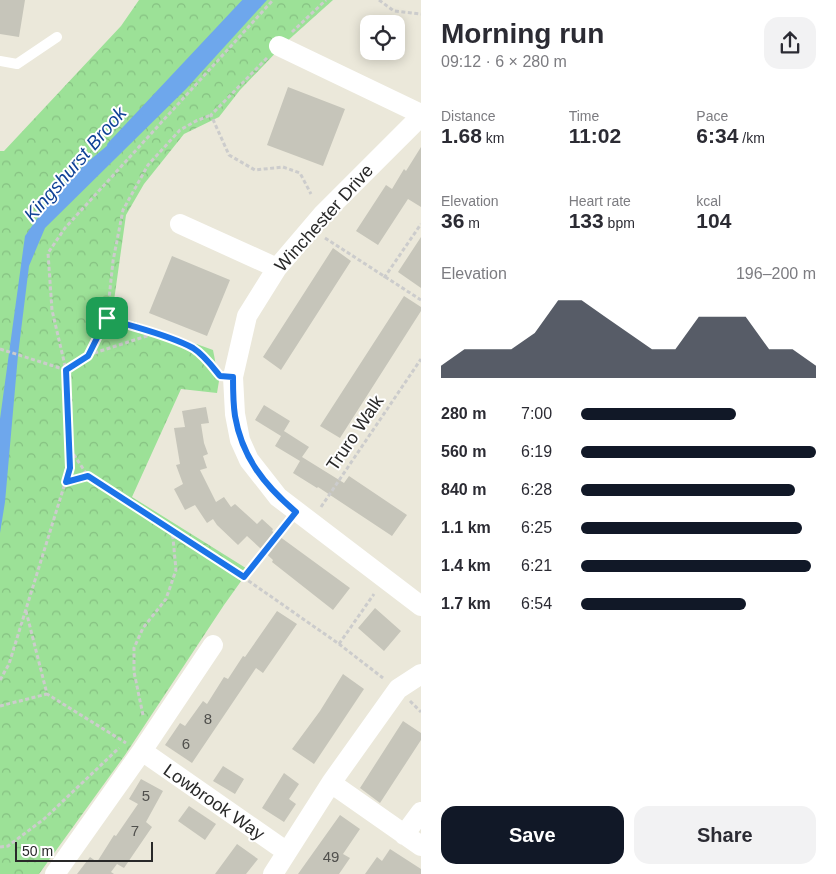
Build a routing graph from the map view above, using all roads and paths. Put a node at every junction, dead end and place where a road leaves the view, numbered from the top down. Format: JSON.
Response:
{"nodes":[{"id":1,"x":272,"y":0,"type":"edge"},
{"id":2,"x":326,"y":0,"type":"edge"},
{"id":3,"x":379,"y":0,"type":"edge"},
{"id":4,"x":421,"y":14,"type":"edge"},
{"id":5,"x":57,"y":37,"type":"dead end"},
{"id":6,"x":279,"y":46,"type":"junction"},
{"id":7,"x":0,"y":61,"type":"edge"},
{"id":8,"x":211,"y":115,"type":"junction"},
{"id":9,"x":421,"y":115,"type":"edge"},
{"id":10,"x":311,"y":194,"type":"dead end"},
{"id":11,"x":180,"y":224,"type":"dead end"},
{"id":12,"x":421,"y":224,"type":"edge"},
{"id":13,"x":312,"y":228,"type":"junction"},
{"id":14,"x":277,"y":268,"type":"junction"},
{"id":15,"x":384,"y":278,"type":"junction"},
{"id":16,"x":421,"y":300,"type":"edge"},
{"id":17,"x":107,"y":318,"type":"junction"},
{"id":18,"x":154,"y":334,"type":"junction"},
{"id":19,"x":0,"y":349,"type":"edge"},
{"id":20,"x":88,"y":356,"type":"junction"},
{"id":21,"x":421,"y":359,"type":"edge"},
{"id":22,"x":66,"y":370,"type":"junction"},
{"id":23,"x":233,"y":377,"type":"junction"},
{"id":24,"x":69,"y":448,"type":"junction"},
{"id":25,"x":88,"y":476,"type":"junction"},
{"id":26,"x":66,"y":482,"type":"junction"},
{"id":27,"x":304,"y":517,"type":"junction"},
{"id":28,"x":168,"y":527,"type":"junction"},
{"id":29,"x":244,"y":577,"type":"junction"},
{"id":30,"x":385,"y":579,"type":"junction"},
{"id":31,"x":421,"y":606,"type":"edge"},
{"id":32,"x":26,"y":610,"type":"junction"},
{"id":33,"x":339,"y":644,"type":"junction"},
{"id":34,"x":214,"y":645,"type":"dead end"},
{"id":35,"x":421,"y":674,"type":"edge"},
{"id":36,"x":0,"y":680,"type":"edge"},
{"id":37,"x":398,"y":689,"type":"junction"},
{"id":38,"x":47,"y":694,"type":"junction"},
{"id":39,"x":0,"y":706,"type":"edge"},
{"id":40,"x":421,"y":712,"type":"edge"},
{"id":41,"x":145,"y":722,"type":"dead end"},
{"id":42,"x":133,"y":743,"type":"junction"},
{"id":43,"x":331,"y":783,"type":"junction"},
{"id":44,"x":421,"y":812,"type":"edge"},
{"id":45,"x":404,"y":835,"type":"junction"},
{"id":46,"x":421,"y":846,"type":"edge"},
{"id":47,"x":0,"y":847,"type":"edge"},
{"id":48,"x":287,"y":852,"type":"junction"},
{"id":49,"x":55,"y":874,"type":"edge"},
{"id":50,"x":273,"y":874,"type":"edge"}],
"edges":[{"from":1,"to":22,"type":"path"},
{"from":2,"to":6,"type":"path"},
{"from":3,"to":4,"type":"path"},
{"from":5,"to":7,"type":"lane"},
{"from":6,"to":8,"type":"path"},
{"from":6,"to":9,"type":"street"},
{"from":8,"to":10,"type":"path"},
{"from":8,"to":17,"type":"path"},
{"from":9,"to":13,"type":"street","name":"Winchester Drive"},
{"from":11,"to":14,"type":"street"},
{"from":12,"to":15,"type":"path"},
{"from":13,"to":14,"type":"street","name":"Winchester Drive"},
{"from":13,"to":15,"type":"path"},
{"from":14,"to":23,"type":"street","name":"Winchester Drive"},
{"from":15,"to":16,"type":"path"},
{"from":17,"to":18,"type":"path"},
{"from":17,"to":20,"type":"path"},
{"from":18,"to":20,"type":"path"},
{"from":18,"to":23,"type":"path"},
{"from":19,"to":22,"type":"path"},
{"from":20,"to":22,"type":"path"},
{"from":21,"to":27,"type":"path","name":"Truro Walk"},
{"from":22,"to":24,"type":"path"},
{"from":23,"to":27,"type":"street","name":"Winchester Drive"},
{"from":24,"to":25,"type":"path"},
{"from":24,"to":26,"type":"path"},
{"from":25,"to":26,"type":"path"},
{"from":25,"to":28,"type":"path"},
{"from":26,"to":32,"type":"path"},
{"from":27,"to":29,"type":"path","name":"Truro Walk"},
{"from":27,"to":30,"type":"street","name":"Winchester Drive"},
{"from":28,"to":29,"type":"path"},
{"from":28,"to":41,"type":"path"},
{"from":29,"to":33,"type":"path"},
{"from":30,"to":31,"type":"street","name":"Winchester Drive"},
{"from":30,"to":33,"type":"path"},
{"from":32,"to":36,"type":"path"},
{"from":32,"to":38,"type":"path"},
{"from":33,"to":37,"type":"path"},
{"from":34,"to":42,"type":"street"},
{"from":35,"to":37,"type":"street"},
{"from":37,"to":40,"type":"path"},
{"from":37,"to":43,"type":"street"},
{"from":38,"to":39,"type":"path"},
{"from":38,"to":42,"type":"path"},
{"from":42,"to":47,"type":"path"},
{"from":42,"to":48,"type":"street","name":"Lowbrook Way"},
{"from":42,"to":49,"type":"street"},
{"from":43,"to":45,"type":"street"},
{"from":43,"to":48,"type":"street"},
{"from":44,"to":45,"type":"street"},
{"from":45,"to":46,"type":"street"},
{"from":48,"to":50,"type":"street"}]}
